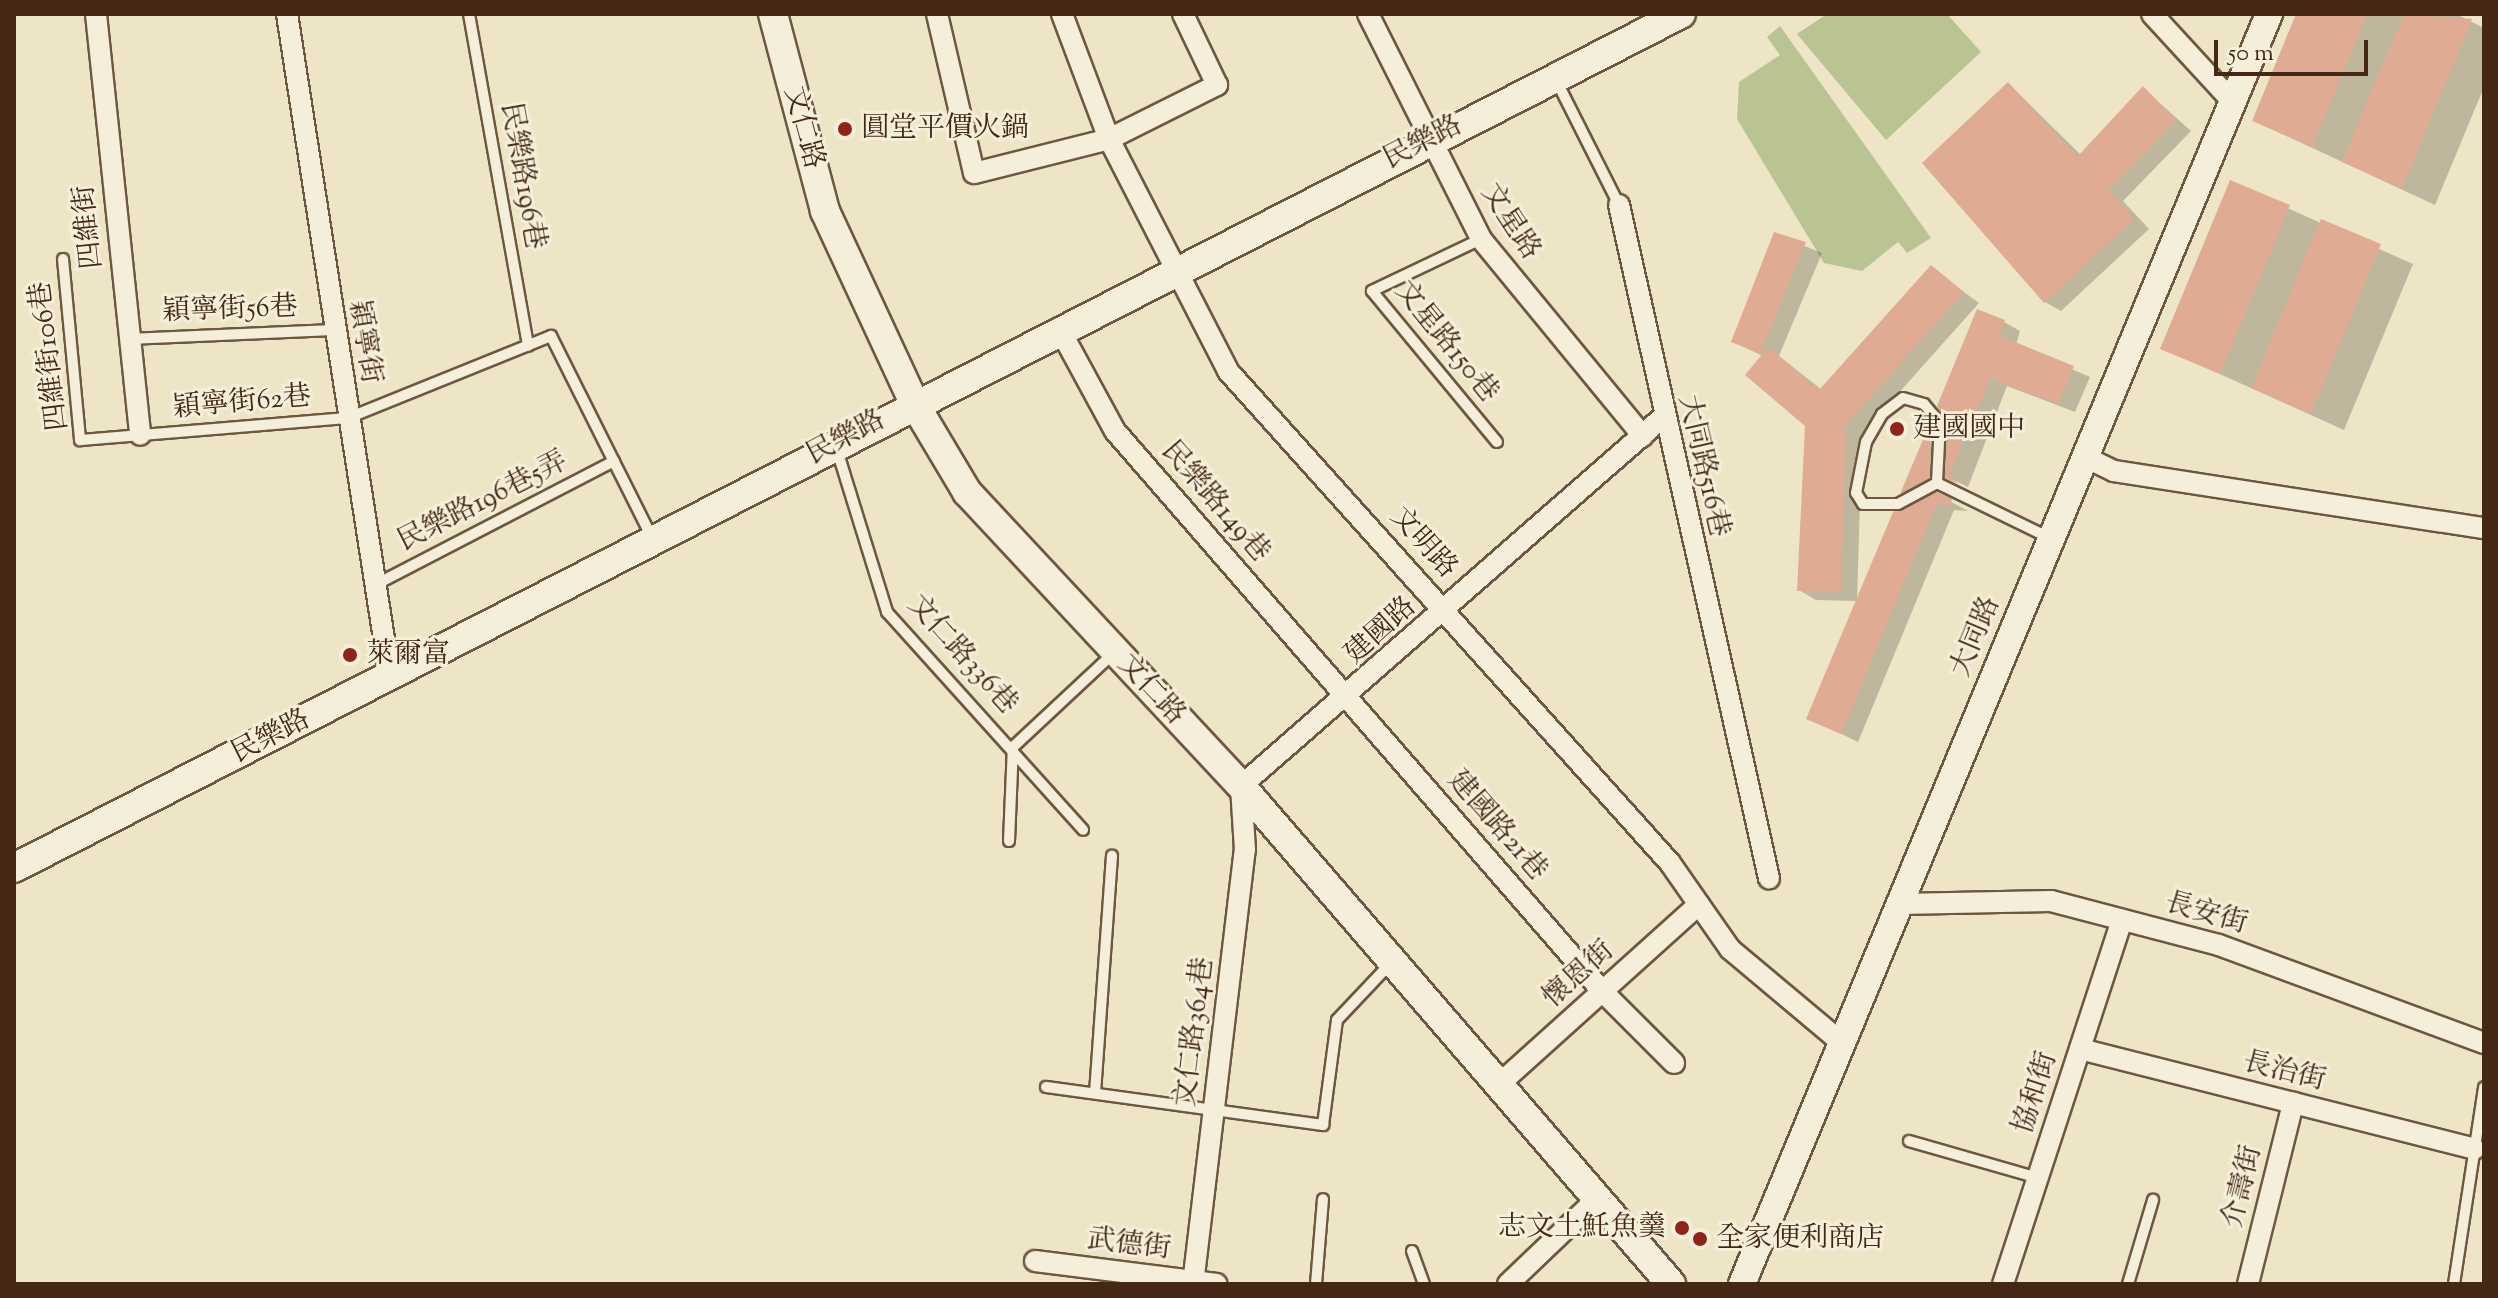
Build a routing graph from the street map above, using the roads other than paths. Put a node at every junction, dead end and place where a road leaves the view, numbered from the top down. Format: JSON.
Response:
{"nodes":[{"id":1,"x":96,"y":14,"type":"edge"},
{"id":2,"x":287,"y":14,"type":"edge"},
{"id":3,"x":469,"y":14,"type":"edge"},
{"id":4,"x":773,"y":14,"type":"edge"},
{"id":5,"x":937,"y":14,"type":"edge"},
{"id":6,"x":1062,"y":14,"type":"edge"},
{"id":7,"x":1183,"y":14,"type":"edge"},
{"id":8,"x":1368,"y":14,"type":"edge"},
{"id":9,"x":1681,"y":14,"type":"edge"},
{"id":10,"x":2152,"y":14,"type":"edge"},
{"id":11,"x":2269,"y":14,"type":"edge"},
{"id":12,"x":1642,"y":22,"type":"edge"},
{"id":13,"x":1554,"y":77,"type":"junction"},
{"id":14,"x":2233,"y":102,"type":"junction"},
{"id":15,"x":1109,"y":139,"type":"junction"},
{"id":16,"x":1430,"y":140,"type":"junction"},
{"id":17,"x":1619,"y":205,"type":"joint"},
{"id":18,"x":1481,"y":239,"type":"junction"},
{"id":19,"x":63,"y":259,"type":"dead end"},
{"id":20,"x":1173,"y":270,"type":"junction"},
{"id":21,"x":1059,"y":328,"type":"junction"},
{"id":22,"x":334,"y":330,"type":"junction"},
{"id":23,"x":128,"y":339,"type":"junction"},
{"id":24,"x":528,"y":346,"type":"junction"},
{"id":25,"x":914,"y":403,"type":"junction"},
{"id":26,"x":348,"y":418,"type":"junction"},
{"id":27,"x":1662,"y":418,"type":"junction"},
{"id":28,"x":140,"y":435,"type":"junction"},
{"id":29,"x":1643,"y":436,"type":"junction"},
{"id":30,"x":1497,"y":442,"type":"dead end"},
{"id":31,"x":835,"y":444,"type":"junction"},
{"id":32,"x":2085,"y":457,"type":"junction"},
{"id":33,"x":614,"y":461,"type":"junction"},
{"id":34,"x":1937,"y":483,"type":"junction"},
{"id":35,"x":2484,"y":528,"type":"edge"},
{"id":36,"x":653,"y":539,"type":"junction"},
{"id":37,"x":2051,"y":539,"type":"junction"},
{"id":38,"x":375,"y":585,"type":"junction"},
{"id":39,"x":1447,"y":611,"type":"junction"},
{"id":40,"x":1116,"y":652,"type":"junction"},
{"id":41,"x":390,"y":678,"type":"junction"},
{"id":42,"x":1349,"y":697,"type":"junction"},
{"id":43,"x":1013,"y":747,"type":"junction"},
{"id":44,"x":1241,"y":786,"type":"junction"},
{"id":45,"x":1083,"y":830,"type":"dead end"},
{"id":46,"x":1009,"y":841,"type":"dead end"},
{"id":47,"x":1112,"y":856,"type":"dead end"},
{"id":48,"x":14,"y":868,"type":"edge"},
{"id":49,"x":1769,"y":878,"type":"dead end"},
{"id":50,"x":1699,"y":904,"type":"junction"},
{"id":51,"x":1900,"y":904,"type":"junction"},
{"id":52,"x":2122,"y":920,"type":"junction"},
{"id":53,"x":1391,"y":963,"type":"junction"},
{"id":54,"x":1602,"y":991,"type":"junction"},
{"id":55,"x":1842,"y":1043,"type":"junction"},
{"id":56,"x":2484,"y":1043,"type":"edge"},
{"id":57,"x":2080,"y":1049,"type":"junction"},
{"id":58,"x":1674,"y":1063,"type":"dead end"},
{"id":59,"x":1046,"y":1087,"type":"dead end"},
{"id":60,"x":1496,"y":1087,"type":"junction"},
{"id":61,"x":2484,"y":1087,"type":"edge"},
{"id":62,"x":1095,"y":1093,"type":"junction"},
{"id":63,"x":2293,"y":1103,"type":"junction"},
{"id":64,"x":1214,"y":1110,"type":"junction"},
{"id":65,"x":1909,"y":1141,"type":"dead end"},
{"id":66,"x":2475,"y":1149,"type":"junction"},
{"id":67,"x":2038,"y":1178,"type":"junction"},
{"id":68,"x":1323,"y":1199,"type":"dead end"},
{"id":69,"x":2153,"y":1200,"type":"dead end"},
{"id":70,"x":1595,"y":1201,"type":"junction"},
{"id":71,"x":1412,"y":1251,"type":"dead end"},
{"id":72,"x":1035,"y":1261,"type":"dead end"},
{"id":73,"x":1193,"y":1282,"type":"edge"},
{"id":74,"x":1217,"y":1284,"type":"edge"},
{"id":75,"x":1316,"y":1284,"type":"edge"},
{"id":76,"x":1424,"y":1284,"type":"edge"},
{"id":77,"x":1508,"y":1284,"type":"edge"},
{"id":78,"x":1671,"y":1284,"type":"edge"},
{"id":79,"x":1742,"y":1284,"type":"edge"},
{"id":80,"x":2003,"y":1284,"type":"edge"},
{"id":81,"x":2128,"y":1284,"type":"edge"},
{"id":82,"x":2248,"y":1284,"type":"edge"},
{"id":83,"x":2454,"y":1284,"type":"edge"}],
"edges":[{"from":1,"to":23,"type":"street","name":"四維街"},
{"from":2,"to":22,"type":"street","name":"穎寧街"},
{"from":3,"to":24,"type":"lane","name":"民樂路196巷"},
{"from":4,"to":25,"type":"main road","name":"文仁路"},
{"from":5,"to":15,"type":"street"},
{"from":6,"to":15,"type":"street","name":"文明路"},
{"from":7,"to":15,"type":"street"},
{"from":8,"to":16,"type":"street","name":"文星路"},
{"from":9,"to":12,"type":"main road","name":"民樂路"},
{"from":10,"to":14,"type":"street"},
{"from":11,"to":14,"type":"street","name":"大同路"},
{"from":12,"to":13,"type":"main road","name":"民樂路"},
{"from":13,"to":16,"type":"main road","name":"民樂路"},
{"from":13,"to":17,"type":"lane","name":"大同路516巷"},
{"from":14,"to":32,"type":"street","name":"大同路"},
{"from":15,"to":20,"type":"street","name":"文明路"},
{"from":16,"to":18,"type":"street","name":"文星路"},
{"from":16,"to":20,"type":"main road","name":"民樂路"},
{"from":17,"to":27,"type":"street","name":"大同路516巷"},
{"from":18,"to":29,"type":"street","name":"文星路"},
{"from":18,"to":30,"type":"lane","name":"文星路150巷"},
{"from":19,"to":28,"type":"lane","name":"四維街106巷"},
{"from":20,"to":21,"type":"main road","name":"民樂路"},
{"from":20,"to":39,"type":"street","name":"文明路"},
{"from":21,"to":25,"type":"main road","name":"民樂路"},
{"from":21,"to":42,"type":"street","name":"民樂路149巷"},
{"from":22,"to":23,"type":"lane","name":"穎寧街56巷"},
{"from":22,"to":26,"type":"street","name":"穎寧街"},
{"from":23,"to":28,"type":"street","name":"四維街"},
{"from":24,"to":26,"type":"lane"},
{"from":24,"to":33,"type":"lane"},
{"from":25,"to":31,"type":"main road","name":"民樂路"},
{"from":25,"to":40,"type":"main road","name":"文仁路"},
{"from":26,"to":28,"type":"lane","name":"穎寧街62巷"},
{"from":26,"to":38,"type":"street","name":"穎寧街"},
{"from":27,"to":29,"type":"street","name":"建國路"},
{"from":27,"to":49,"type":"street","name":"大同路516巷"},
{"from":29,"to":39,"type":"street","name":"建國路"},
{"from":31,"to":36,"type":"main road","name":"民樂路"},
{"from":31,"to":43,"type":"lane","name":"文仁路336巷"},
{"from":32,"to":35,"type":"street"},
{"from":32,"to":37,"type":"street","name":"大同路"},
{"from":33,"to":36,"type":"lane"},
{"from":33,"to":38,"type":"lane","name":"民樂路196巷5弄"},
{"from":34,"to":34,"type":"lane"},
{"from":34,"to":37,"type":"lane"},
{"from":36,"to":41,"type":"main road","name":"民樂路"},
{"from":37,"to":51,"type":"street","name":"大同路"},
{"from":38,"to":41,"type":"street","name":"穎寧街"},
{"from":39,"to":42,"type":"street","name":"建國路"},
{"from":39,"to":50,"type":"street","name":"文明路"},
{"from":40,"to":43,"type":"lane"},
{"from":40,"to":44,"type":"main road","name":"文仁路"},
{"from":41,"to":48,"type":"main road","name":"民樂路"},
{"from":42,"to":44,"type":"street","name":"建國路"},
{"from":42,"to":54,"type":"street","name":"建國路21巷"},
{"from":43,"to":45,"type":"lane","name":"文仁路336巷"},
{"from":43,"to":46,"type":"lane"},
{"from":44,"to":53,"type":"main road","name":"文仁路"},
{"from":44,"to":64,"type":"street","name":"文仁路364巷"},
{"from":47,"to":62,"type":"lane"},
{"from":50,"to":54,"type":"street","name":"懷恩街"},
{"from":50,"to":55,"type":"street","name":"文明路"},
{"from":51,"to":52,"type":"street","name":"長安街"},
{"from":51,"to":55,"type":"street","name":"大同路"},
{"from":52,"to":56,"type":"street","name":"長安街"},
{"from":52,"to":57,"type":"street","name":"協和街"},
{"from":53,"to":60,"type":"main road","name":"文仁路"},
{"from":53,"to":64,"type":"lane"},
{"from":54,"to":58,"type":"street","name":"建國路21巷"},
{"from":54,"to":60,"type":"street","name":"懷恩街"},
{"from":55,"to":79,"type":"street","name":"大同路"},
{"from":57,"to":63,"type":"street","name":"長治街"},
{"from":57,"to":67,"type":"street","name":"協和街"},
{"from":59,"to":62,"type":"lane"},
{"from":60,"to":70,"type":"main road","name":"文仁路"},
{"from":61,"to":66,"type":"lane"},
{"from":62,"to":64,"type":"lane"},
{"from":63,"to":66,"type":"street","name":"長治街"},
{"from":63,"to":82,"type":"street","name":"介壽街"},
{"from":64,"to":73,"type":"street","name":"文仁路364巷"},
{"from":65,"to":67,"type":"lane"},
{"from":66,"to":83,"type":"lane"},
{"from":67,"to":80,"type":"street","name":"協和街"},
{"from":68,"to":75,"type":"lane"},
{"from":69,"to":81,"type":"lane"},
{"from":70,"to":77,"type":"street"},
{"from":70,"to":78,"type":"main road","name":"文仁路"},
{"from":71,"to":76,"type":"lane"},
{"from":72,"to":73,"type":"street","name":"武德街"},
{"from":73,"to":74,"type":"street","name":"武德街"}]}
